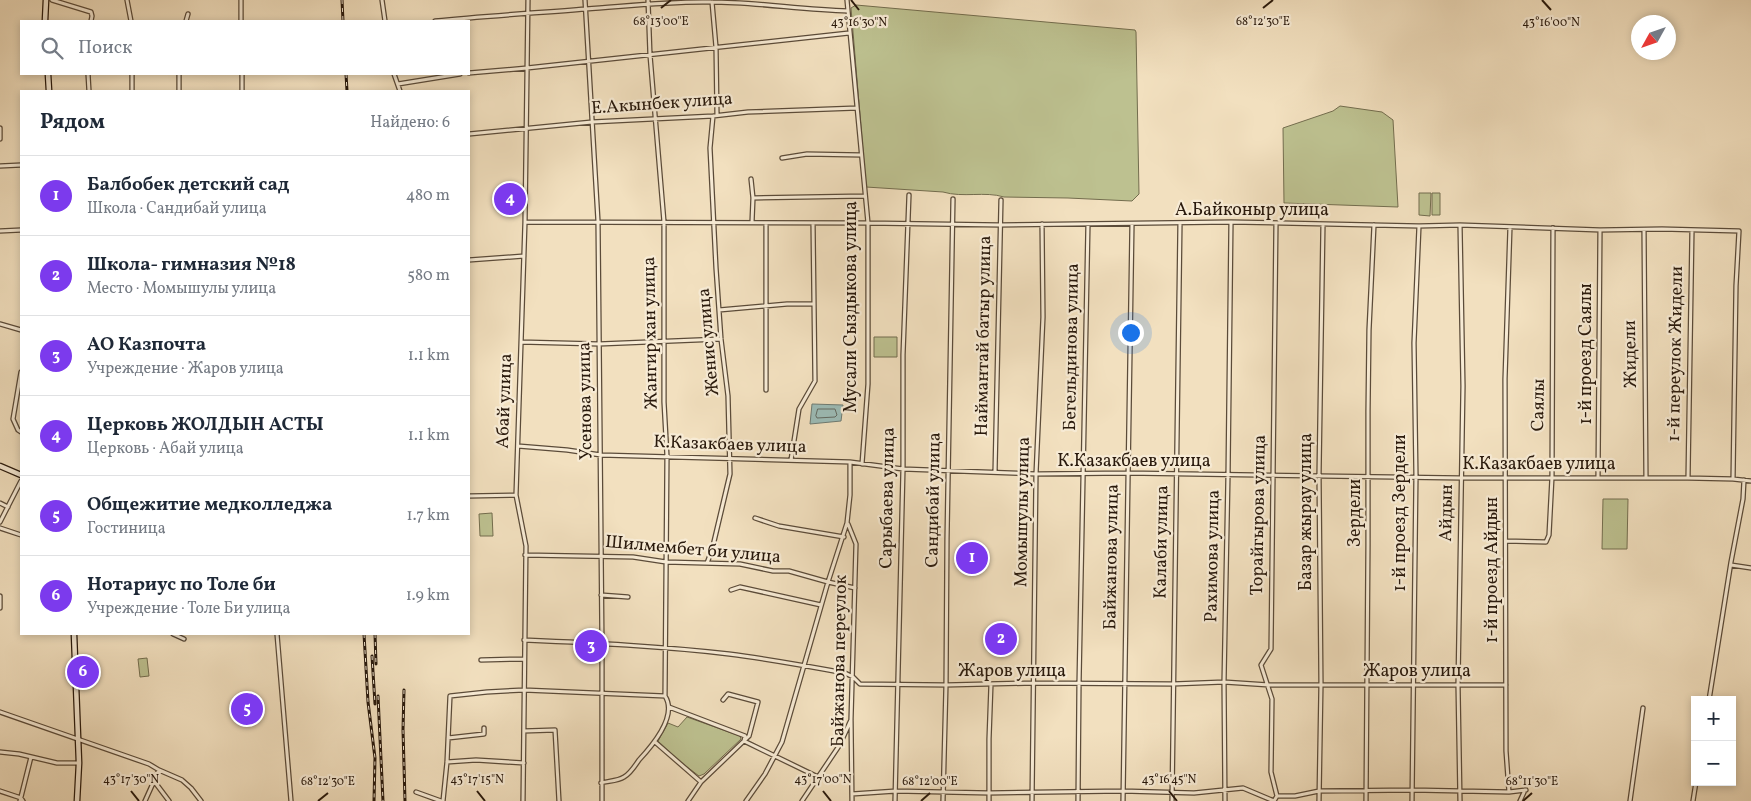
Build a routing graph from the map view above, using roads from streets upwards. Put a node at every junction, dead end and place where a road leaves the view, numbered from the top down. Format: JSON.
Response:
{"nodes":[{"id":1,"x":52,"y":0,"type":"edge"},
{"id":2,"x":127,"y":0,"type":"edge"},
{"id":3,"x":241,"y":0,"type":"edge"},
{"id":4,"x":382,"y":0,"type":"edge"},
{"id":5,"x":528,"y":0,"type":"edge"},
{"id":6,"x":585,"y":0,"type":"edge"},
{"id":7,"x":847,"y":0,"type":"edge"},
{"id":8,"x":45,"y":1,"type":"edge"},
{"id":9,"x":648,"y":2,"type":"edge"},
{"id":10,"x":712,"y":2,"type":"junction"},
{"id":11,"x":586,"y":9,"type":"junction"},
{"id":12,"x":848,"y":11,"type":"junction"},
{"id":13,"x":528,"y":12,"type":"junction"},
{"id":14,"x":188,"y":14,"type":"dead end"},
{"id":15,"x":46,"y":20,"type":"edge"},
{"id":16,"x":91,"y":20,"type":"edge"},
{"id":17,"x":131,"y":20,"type":"edge"},
{"id":18,"x":186,"y":20,"type":"edge"},
{"id":19,"x":241,"y":20,"type":"edge"},
{"id":20,"x":385,"y":20,"type":"edge"},
{"id":21,"x":445,"y":20,"type":"edge"},
{"id":22,"x":850,"y":33,"type":"junction"},
{"id":23,"x":716,"y":47,"type":"junction"},
{"id":24,"x":650,"y":55,"type":"junction"},
{"id":25,"x":589,"y":61,"type":"junction"},
{"id":26,"x":527,"y":68,"type":"junction"},
{"id":27,"x":470,"y":73,"type":"edge"},
{"id":28,"x":48,"y":75,"type":"edge"},
{"id":29,"x":88,"y":75,"type":"edge"},
{"id":30,"x":132,"y":75,"type":"edge"},
{"id":31,"x":179,"y":75,"type":"edge"},
{"id":32,"x":242,"y":75,"type":"edge"},
{"id":33,"x":394,"y":75,"type":"edge"},
{"id":34,"x":454,"y":75,"type":"edge"},
{"id":35,"x":398,"y":84,"type":"junction"},
{"id":36,"x":49,"y":90,"type":"edge"},
{"id":37,"x":89,"y":90,"type":"edge"},
{"id":38,"x":132,"y":90,"type":"edge"},
{"id":39,"x":179,"y":90,"type":"edge"},
{"id":40,"x":242,"y":90,"type":"edge"},
{"id":41,"x":400,"y":90,"type":"edge"},
{"id":42,"x":857,"y":108,"type":"junction"},
{"id":43,"x":715,"y":116,"type":"junction"},
{"id":44,"x":656,"y":118,"type":"junction"},
{"id":45,"x":592,"y":122,"type":"junction"},
{"id":46,"x":0,"y":128,"type":"edge"},
{"id":47,"x":526,"y":129,"type":"junction"},
{"id":48,"x":470,"y":134,"type":"edge"},
{"id":49,"x":0,"y":139,"type":"edge"},
{"id":50,"x":861,"y":155,"type":"junction"},
{"id":51,"x":782,"y":158,"type":"dead end"},
{"id":52,"x":20,"y":165,"type":"edge"},
{"id":53,"x":0,"y":166,"type":"edge"},
{"id":54,"x":751,"y":179,"type":"dead end"},
{"id":55,"x":865,"y":196,"type":"junction"},
{"id":56,"x":908,"y":196,"type":"dead end"},
{"id":57,"x":753,"y":198,"type":"junction"},
{"id":58,"x":953,"y":199,"type":"dead end"},
{"id":59,"x":1001,"y":200,"type":"dead end"},
{"id":60,"x":598,"y":221,"type":"junction"},
{"id":61,"x":525,"y":222,"type":"junction"},
{"id":62,"x":664,"y":222,"type":"junction"},
{"id":63,"x":715,"y":222,"type":"junction"},
{"id":64,"x":752,"y":222,"type":"junction"},
{"id":65,"x":766,"y":222,"type":"junction"},
{"id":66,"x":812,"y":222,"type":"junction"},
{"id":67,"x":868,"y":222,"type":"junction"},
{"id":68,"x":1231,"y":222,"type":"junction"},
{"id":69,"x":1180,"y":223,"type":"junction"},
{"id":70,"x":1276,"y":223,"type":"junction"},
{"id":71,"x":908,"y":224,"type":"junction"},
{"id":72,"x":952,"y":224,"type":"junction"},
{"id":73,"x":1042,"y":224,"type":"junction"},
{"id":74,"x":1088,"y":224,"type":"junction"},
{"id":75,"x":1132,"y":224,"type":"junction"},
{"id":76,"x":1323,"y":224,"type":"junction"},
{"id":77,"x":1000,"y":225,"type":"junction"},
{"id":78,"x":1374,"y":225,"type":"junction"},
{"id":79,"x":1460,"y":225,"type":"junction"},
{"id":80,"x":1419,"y":226,"type":"junction"},
{"id":81,"x":1510,"y":227,"type":"junction"},
{"id":82,"x":1553,"y":228,"type":"junction"},
{"id":83,"x":20,"y":230,"type":"edge"},
{"id":84,"x":1600,"y":230,"type":"junction"},
{"id":85,"x":1644,"y":230,"type":"junction"},
{"id":86,"x":1692,"y":230,"type":"junction"},
{"id":87,"x":0,"y":231,"type":"edge"},
{"id":88,"x":524,"y":256,"type":"junction"},
{"id":89,"x":470,"y":260,"type":"edge"},
{"id":90,"x":813,"y":304,"type":"junction"},
{"id":91,"x":766,"y":307,"type":"junction"},
{"id":92,"x":720,"y":310,"type":"junction"},
{"id":93,"x":0,"y":324,"type":"edge"},
{"id":94,"x":20,"y":330,"type":"edge"},
{"id":95,"x":721,"y":339,"type":"junction"},
{"id":96,"x":521,"y":342,"type":"junction"},
{"id":97,"x":664,"y":342,"type":"junction"},
{"id":98,"x":599,"y":344,"type":"junction"},
{"id":99,"x":20,"y":377,"type":"edge"},
{"id":100,"x":766,"y":390,"type":"dead end"},
{"id":101,"x":20,"y":431,"type":"edge"},
{"id":102,"x":518,"y":446,"type":"junction"},
{"id":103,"x":601,"y":455,"type":"junction"},
{"id":104,"x":668,"y":456,"type":"junction"},
{"id":105,"x":729,"y":458,"type":"junction"},
{"id":106,"x":791,"y":460,"type":"junction"},
{"id":107,"x":850,"y":462,"type":"junction"},
{"id":108,"x":862,"y":464,"type":"junction"},
{"id":109,"x":0,"y":466,"type":"edge"},
{"id":110,"x":903,"y":469,"type":"junction"},
{"id":111,"x":948,"y":470,"type":"junction"},
{"id":112,"x":995,"y":472,"type":"junction"},
{"id":113,"x":1128,"y":473,"type":"junction"},
{"id":114,"x":1036,"y":474,"type":"junction"},
{"id":115,"x":1083,"y":474,"type":"junction"},
{"id":116,"x":1177,"y":474,"type":"junction"},
{"id":117,"x":20,"y":475,"type":"edge"},
{"id":118,"x":1273,"y":475,"type":"junction"},
{"id":119,"x":1319,"y":475,"type":"junction"},
{"id":120,"x":1228,"y":476,"type":"junction"},
{"id":121,"x":1369,"y":476,"type":"junction"},
{"id":122,"x":1416,"y":476,"type":"junction"},
{"id":123,"x":1506,"y":477,"type":"junction"},
{"id":124,"x":1552,"y":477,"type":"junction"},
{"id":125,"x":1598,"y":477,"type":"junction"},
{"id":126,"x":1461,"y":478,"type":"junction"},
{"id":127,"x":1646,"y":478,"type":"junction"},
{"id":128,"x":1688,"y":478,"type":"junction"},
{"id":129,"x":1733,"y":479,"type":"junction"},
{"id":130,"x":1744,"y":480,"type":"junction"},
{"id":131,"x":1751,"y":482,"type":"edge"},
{"id":132,"x":20,"y":483,"type":"edge"},
{"id":133,"x":516,"y":495,"type":"junction"},
{"id":134,"x":470,"y":496,"type":"edge"},
{"id":135,"x":0,"y":503,"type":"edge"},
{"id":136,"x":8,"y":507,"type":"junction"},
{"id":137,"x":755,"y":518,"type":"dead end"},
{"id":138,"x":0,"y":522,"type":"edge"},
{"id":139,"x":847,"y":523,"type":"junction"},
{"id":140,"x":0,"y":528,"type":"edge"},
{"id":141,"x":20,"y":535,"type":"edge"},
{"id":142,"x":844,"y":537,"type":"junction"},
{"id":143,"x":1506,"y":541,"type":"junction"},
{"id":144,"x":525,"y":555,"type":"junction"},
{"id":145,"x":601,"y":556,"type":"junction"},
{"id":146,"x":666,"y":562,"type":"junction"},
{"id":147,"x":707,"y":563,"type":"junction"},
{"id":148,"x":1731,"y":565,"type":"junction"},
{"id":149,"x":1751,"y":568,"type":"edge"},
{"id":150,"x":828,"y":582,"type":"junction"},
{"id":151,"x":856,"y":588,"type":"junction"},
{"id":152,"x":731,"y":590,"type":"dead end"},
{"id":153,"x":602,"y":595,"type":"junction"},
{"id":154,"x":0,"y":596,"type":"edge"},
{"id":155,"x":628,"y":597,"type":"dead end"},
{"id":156,"x":821,"y":605,"type":"junction"},
{"id":157,"x":0,"y":608,"type":"edge"},
{"id":158,"x":74,"y":635,"type":"edge"},
{"id":159,"x":175,"y":635,"type":"edge"},
{"id":160,"x":278,"y":635,"type":"edge"},
{"id":161,"x":184,"y":639,"type":"dead end"},
{"id":162,"x":524,"y":640,"type":"junction"},
{"id":163,"x":602,"y":643,"type":"junction"},
{"id":164,"x":666,"y":648,"type":"junction"},
{"id":165,"x":524,"y":659,"type":"junction"},
{"id":166,"x":480,"y":660,"type":"dead end"},
{"id":167,"x":803,"y":666,"type":"junction"},
{"id":168,"x":853,"y":677,"type":"junction"},
{"id":169,"x":1224,"y":682,"type":"junction"},
{"id":170,"x":1033,"y":683,"type":"junction"},
{"id":171,"x":897,"y":684,"type":"junction"},
{"id":172,"x":991,"y":684,"type":"junction"},
{"id":173,"x":1078,"y":684,"type":"junction"},
{"id":174,"x":1124,"y":684,"type":"junction"},
{"id":175,"x":1173,"y":684,"type":"junction"},
{"id":176,"x":1321,"y":684,"type":"junction"},
{"id":177,"x":1506,"y":684,"type":"junction"},
{"id":178,"x":946,"y":685,"type":"junction"},
{"id":179,"x":1269,"y":685,"type":"junction"},
{"id":180,"x":1367,"y":685,"type":"junction"},
{"id":181,"x":1413,"y":685,"type":"junction"},
{"id":182,"x":1458,"y":685,"type":"junction"},
{"id":183,"x":524,"y":690,"type":"junction"},
{"id":184,"x":601,"y":692,"type":"junction"},
{"id":185,"x":665,"y":696,"type":"junction"},
{"id":186,"x":1710,"y":696,"type":"edge"},
{"id":187,"x":723,"y":700,"type":"dead end"},
{"id":188,"x":668,"y":707,"type":"junction"},
{"id":189,"x":1643,"y":708,"type":"dead end"},
{"id":190,"x":0,"y":712,"type":"edge"},
{"id":191,"x":851,"y":719,"type":"junction"},
{"id":192,"x":484,"y":728,"type":"dead end"},
{"id":193,"x":524,"y":731,"type":"junction"},
{"id":194,"x":448,"y":738,"type":"junction"},
{"id":195,"x":78,"y":740,"type":"junction"},
{"id":196,"x":744,"y":741,"type":"junction"},
{"id":197,"x":654,"y":742,"type":"junction"},
{"id":198,"x":0,"y":752,"type":"edge"},
{"id":199,"x":776,"y":756,"type":"junction"},
{"id":200,"x":31,"y":757,"type":"junction"},
{"id":201,"x":447,"y":762,"type":"junction"},
{"id":202,"x":79,"y":763,"type":"junction"},
{"id":203,"x":524,"y":763,"type":"junction"},
{"id":204,"x":159,"y":770,"type":"junction"},
{"id":205,"x":818,"y":777,"type":"junction"},
{"id":206,"x":154,"y":781,"type":"junction"},
{"id":207,"x":601,"y":782,"type":"junction"},
{"id":208,"x":701,"y":782,"type":"junction"},
{"id":209,"x":1695,"y":786,"type":"edge"},
{"id":210,"x":1412,"y":790,"type":"junction"},
{"id":211,"x":0,"y":791,"type":"edge"},
{"id":212,"x":896,"y":791,"type":"junction"},
{"id":213,"x":1123,"y":791,"type":"junction"},
{"id":214,"x":1225,"y":791,"type":"junction"},
{"id":215,"x":1319,"y":791,"type":"junction"},
{"id":216,"x":1366,"y":791,"type":"junction"},
{"id":217,"x":1460,"y":791,"type":"junction"},
{"id":218,"x":416,"y":792,"type":"dead end"},
{"id":219,"x":943,"y":792,"type":"junction"},
{"id":220,"x":1032,"y":792,"type":"junction"},
{"id":221,"x":1078,"y":792,"type":"junction"},
{"id":222,"x":1172,"y":792,"type":"junction"},
{"id":223,"x":1509,"y":792,"type":"junction"},
{"id":224,"x":989,"y":793,"type":"junction"},
{"id":225,"x":852,"y":794,"type":"junction"},
{"id":226,"x":1277,"y":796,"type":"junction"},
{"id":227,"x":21,"y":800,"type":"edge"},
{"id":228,"x":77,"y":801,"type":"edge"},
{"id":229,"x":145,"y":801,"type":"edge"},
{"id":230,"x":169,"y":801,"type":"edge"},
{"id":231,"x":201,"y":801,"type":"edge"},
{"id":232,"x":291,"y":801,"type":"edge"},
{"id":233,"x":442,"y":801,"type":"edge"},
{"id":234,"x":522,"y":801,"type":"edge"},
{"id":235,"x":559,"y":801,"type":"edge"},
{"id":236,"x":602,"y":801,"type":"edge"},
{"id":237,"x":688,"y":801,"type":"edge"},
{"id":238,"x":746,"y":801,"type":"edge"},
{"id":239,"x":802,"y":801,"type":"edge"},
{"id":240,"x":852,"y":801,"type":"edge"},
{"id":241,"x":896,"y":801,"type":"edge"},
{"id":242,"x":943,"y":801,"type":"edge"},
{"id":243,"x":989,"y":801,"type":"edge"},
{"id":244,"x":1032,"y":801,"type":"edge"},
{"id":245,"x":1078,"y":801,"type":"edge"},
{"id":246,"x":1123,"y":801,"type":"edge"},
{"id":247,"x":1172,"y":801,"type":"edge"},
{"id":248,"x":1225,"y":801,"type":"edge"},
{"id":249,"x":1274,"y":801,"type":"edge"},
{"id":250,"x":1319,"y":801,"type":"edge"},
{"id":251,"x":1366,"y":801,"type":"edge"},
{"id":252,"x":1412,"y":801,"type":"edge"},
{"id":253,"x":1460,"y":801,"type":"edge"},
{"id":254,"x":1520,"y":801,"type":"edge"},
{"id":255,"x":1630,"y":801,"type":"edge"},
{"id":256,"x":1693,"y":801,"type":"edge"}],
"edges":[{"from":1,"to":16,"type":"street"},
{"from":2,"to":17,"type":"street"},
{"from":3,"to":19,"type":"street"},
{"from":4,"to":20,"type":"street"},
{"from":5,"to":13,"type":"street","name":"Абай улица"},
{"from":6,"to":11,"type":"street","name":"Усенова улица"},
{"from":7,"to":12,"type":"street","name":"Мусали Сыздыкова улица"},
{"from":8,"to":15,"type":"street"},
{"from":9,"to":10,"type":"street"},
{"from":9,"to":11,"type":"street"},
{"from":9,"to":24,"type":"street","name":"Жангир хан улица"},
{"from":10,"to":12,"type":"street"},
{"from":10,"to":23,"type":"street","name":"Женис улица"},
{"from":11,"to":13,"type":"street"},
{"from":11,"to":25,"type":"street","name":"Усенова улица"},
{"from":12,"to":22,"type":"street","name":"Мусали Сыздыкова улица"},
{"from":13,"to":21,"type":"street"},
{"from":13,"to":26,"type":"street","name":"Абай улица"},
{"from":14,"to":18,"type":"street"},
{"from":22,"to":23,"type":"street"},
{"from":22,"to":42,"type":"street","name":"Мусали Сыздыкова улица"},
{"from":23,"to":24,"type":"street"},
{"from":23,"to":43,"type":"street","name":"Женис улица"},
{"from":24,"to":25,"type":"street"},
{"from":24,"to":44,"type":"street","name":"Жангир хан улица"},
{"from":25,"to":26,"type":"street"},
{"from":25,"to":45,"type":"street","name":"Усенова улица"},
{"from":26,"to":27,"type":"street"},
{"from":26,"to":47,"type":"street","name":"Абай улица"},
{"from":28,"to":36,"type":"street"},
{"from":29,"to":37,"type":"street"},
{"from":30,"to":38,"type":"street"},
{"from":31,"to":39,"type":"street"},
{"from":32,"to":40,"type":"street"},
{"from":33,"to":35,"type":"street"},
{"from":34,"to":35,"type":"street"},
{"from":35,"to":41,"type":"street"},
{"from":42,"to":43,"type":"street","name":"Е.Акынбек улица"},
{"from":42,"to":50,"type":"street","name":"Мусали Сыздыкова улица"},
{"from":43,"to":44,"type":"street","name":"Е.Акынбек улица"},
{"from":43,"to":63,"type":"street","name":"Женис улица"},
{"from":44,"to":45,"type":"street","name":"Е.Акынбек улица"},
{"from":44,"to":62,"type":"street","name":"Жангир хан улица"},
{"from":45,"to":47,"type":"street","name":"Е.Акынбек улица"},
{"from":45,"to":60,"type":"street","name":"Усенова улица"},
{"from":46,"to":49,"type":"street"},
{"from":47,"to":48,"type":"street","name":"Е.Акынбек улица"},
{"from":47,"to":61,"type":"street","name":"Абай улица"},
{"from":50,"to":51,"type":"street"},
{"from":50,"to":55,"type":"street","name":"Мусали Сыздыкова улица"},
{"from":52,"to":53,"type":"street"},
{"from":54,"to":57,"type":"street"},
{"from":55,"to":57,"type":"street"},
{"from":55,"to":67,"type":"street","name":"Мусали Сыздыкова улица"},
{"from":56,"to":71,"type":"street","name":"Сарыбаева улица"},
{"from":57,"to":64,"type":"street"},
{"from":58,"to":72,"type":"street","name":"Сандибай улица"},
{"from":59,"to":77,"type":"street","name":"Наймантай батыр улица"},
{"from":60,"to":61,"type":"street","name":"А.Байконыр улица"},
{"from":60,"to":62,"type":"street","name":"А.Байконыр улица"},
{"from":60,"to":98,"type":"street","name":"Усенова улица"},
{"from":61,"to":88,"type":"street","name":"Абай улица"},
{"from":62,"to":63,"type":"street","name":"А.Байконыр улица"},
{"from":62,"to":97,"type":"street","name":"Жангир хан улица"},
{"from":63,"to":64,"type":"street","name":"А.Байконыр улица"},
{"from":63,"to":92,"type":"street","name":"Женис улица"},
{"from":64,"to":65,"type":"street","name":"А.Байконыр улица"},
{"from":65,"to":66,"type":"street","name":"А.Байконыр улица"},
{"from":65,"to":91,"type":"street"},
{"from":66,"to":67,"type":"street","name":"А.Байконыр улица"},
{"from":66,"to":90,"type":"street"},
{"from":67,"to":71,"type":"street","name":"А.Байконыр улица"},
{"from":67,"to":108,"type":"street","name":"Мусали Сыздыкова улица"},
{"from":68,"to":69,"type":"street","name":"А.Байконыр улица"},
{"from":68,"to":70,"type":"street","name":"А.Байконыр улица"},
{"from":68,"to":120,"type":"street","name":"Рахимова улица"},
{"from":69,"to":75,"type":"street","name":"А.Байконыр улица"},
{"from":69,"to":116,"type":"street","name":"Калаби улица"},
{"from":70,"to":76,"type":"street","name":"А.Байконыр улица"},
{"from":70,"to":118,"type":"street","name":"Торайгырова улица"},
{"from":71,"to":72,"type":"street","name":"А.Байконыр улица"},
{"from":71,"to":110,"type":"street","name":"Сарыбаева улица"},
{"from":72,"to":77,"type":"street","name":"А.Байконыр улица"},
{"from":72,"to":111,"type":"street","name":"Сандибай улица"},
{"from":73,"to":74,"type":"street","name":"А.Байконыр улица"},
{"from":73,"to":77,"type":"street","name":"А.Байконыр улица"},
{"from":73,"to":114,"type":"street","name":"Момышулы улица"},
{"from":74,"to":75,"type":"street","name":"А.Байконыр улица"},
{"from":74,"to":115,"type":"street","name":"Бегельдинова улица"},
{"from":75,"to":113,"type":"street","name":"Байжанова улица"},
{"from":76,"to":78,"type":"street","name":"А.Байконыр улица"},
{"from":76,"to":119,"type":"street","name":"Базар жырау улица"},
{"from":77,"to":112,"type":"street","name":"Наймантай батыр улица"},
{"from":78,"to":80,"type":"street","name":"А.Байконыр улица"},
{"from":78,"to":121,"type":"street","name":"Зердели"},
{"from":79,"to":80,"type":"street","name":"А.Байконыр улица"},
{"from":79,"to":81,"type":"street","name":"А.Байконыр улица"},
{"from":79,"to":126,"type":"street","name":"Айдын"},
{"from":80,"to":122,"type":"street","name":"1-й проезд Зердели"},
{"from":81,"to":82,"type":"street","name":"А.Байконыр улица"},
{"from":81,"to":123,"type":"street","name":"1-й проезд Айдын"},
{"from":82,"to":84,"type":"street","name":"А.Байконыр улица"},
{"from":82,"to":124,"type":"street","name":"Саялы"},
{"from":83,"to":87,"type":"street"},
{"from":84,"to":85,"type":"street","name":"А.Байконыр улица"},
{"from":84,"to":125,"type":"street","name":"1-й проезд Саялы"},
{"from":85,"to":86,"type":"street","name":"А.Байконыр улица"},
{"from":85,"to":127,"type":"street","name":"Жидели"},
{"from":86,"to":128,"type":"street","name":"1-й переулок Жидели"},
{"from":86,"to":129,"type":"street","name":"А.Байконыр улица"},
{"from":88,"to":89,"type":"street"},
{"from":88,"to":96,"type":"street","name":"Абай улица"},
{"from":90,"to":91,"type":"street"},
{"from":90,"to":106,"type":"street"},
{"from":91,"to":92,"type":"street"},
{"from":91,"to":100,"type":"street"},
{"from":92,"to":95,"type":"street","name":"Женис улица"},
{"from":93,"to":94,"type":"street"},
{"from":95,"to":97,"type":"street"},
{"from":95,"to":105,"type":"street","name":"Женис улица"},
{"from":96,"to":98,"type":"street"},
{"from":96,"to":102,"type":"street","name":"Абай улица"},
{"from":97,"to":98,"type":"street"},
{"from":97,"to":104,"type":"street","name":"Жангир хан улица"},
{"from":98,"to":103,"type":"street","name":"Усенова улица"},
{"from":99,"to":101,"type":"street"},
{"from":102,"to":103,"type":"street","name":"К.Казакбаев улица"},
{"from":102,"to":133,"type":"street","name":"Абай улица"},
{"from":103,"to":104,"type":"street","name":"К.Казакбаев улица"},
{"from":103,"to":145,"type":"street","name":"Усенова улица"},
{"from":104,"to":105,"type":"street","name":"К.Казакбаев улица"},
{"from":104,"to":146,"type":"street","name":"Жангир хан улица"},
{"from":105,"to":106,"type":"street","name":"К.Казакбаев улица"},
{"from":105,"to":147,"type":"street","name":"Женис улица"},
{"from":106,"to":107,"type":"street","name":"К.Казакбаев улица"},
{"from":107,"to":108,"type":"street","name":"К.Казакбаев улица"},
{"from":107,"to":139,"type":"street"},
{"from":108,"to":110,"type":"street","name":"К.Казакбаев улица"},
{"from":109,"to":117,"type":"street"},
{"from":110,"to":111,"type":"street","name":"К.Казакбаев улица"},
{"from":110,"to":171,"type":"street","name":"Сарыбаева улица"},
{"from":111,"to":112,"type":"street","name":"К.Казакбаев улица"},
{"from":111,"to":178,"type":"street","name":"Сандибай улица"},
{"from":112,"to":114,"type":"street","name":"К.Казакбаев улица"},
{"from":113,"to":115,"type":"street","name":"К.Казакбаев улица"},
{"from":113,"to":116,"type":"street","name":"К.Казакбаев улица"},
{"from":113,"to":174,"type":"street","name":"Байжанова улица"},
{"from":114,"to":115,"type":"street","name":"К.Казакбаев улица"},
{"from":114,"to":170,"type":"street","name":"Момышулы улица"},
{"from":115,"to":173,"type":"street","name":"Бегельдинова улица"},
{"from":116,"to":120,"type":"street","name":"К.Казакбаев улица"},
{"from":116,"to":175,"type":"street","name":"Калаби улица"},
{"from":118,"to":119,"type":"street","name":"К.Казакбаев улица"},
{"from":118,"to":120,"type":"street","name":"К.Казакбаев улица"},
{"from":118,"to":179,"type":"street","name":"Торайгырова улица"},
{"from":119,"to":121,"type":"street","name":"К.Казакбаев улица"},
{"from":119,"to":176,"type":"street","name":"Базар жырау улица"},
{"from":120,"to":169,"type":"street","name":"Рахимова улица"},
{"from":121,"to":122,"type":"street","name":"К.Казакбаев улица"},
{"from":121,"to":180,"type":"street","name":"Зердели"},
{"from":122,"to":126,"type":"street","name":"К.Казакбаев улица"},
{"from":122,"to":181,"type":"street","name":"1-й проезд Зердели"},
{"from":123,"to":124,"type":"street","name":"К.Казакбаев улица"},
{"from":123,"to":126,"type":"street","name":"К.Казакбаев улица"},
{"from":123,"to":143,"type":"street","name":"1-й проезд Айдын"},
{"from":124,"to":125,"type":"street","name":"К.Казакбаев улица"},
{"from":124,"to":143,"type":"street","name":"Саялы"},
{"from":125,"to":127,"type":"street","name":"К.Казакбаев улица"},
{"from":126,"to":182,"type":"street","name":"Айдын"},
{"from":127,"to":128,"type":"street","name":"К.Казакбаев улица"},
{"from":128,"to":129,"type":"street","name":"К.Казакбаев улица"},
{"from":129,"to":130,"type":"street","name":"К.Казакбаев улица"},
{"from":130,"to":131,"type":"street","name":"К.Казакбаев улица"},
{"from":130,"to":148,"type":"street"},
{"from":132,"to":136,"type":"street"},
{"from":133,"to":134,"type":"street"},
{"from":133,"to":144,"type":"street","name":"Абай улица"},
{"from":135,"to":136,"type":"street"},
{"from":136,"to":138,"type":"street"},
{"from":137,"to":142,"type":"street"},
{"from":139,"to":142,"type":"street"},
{"from":139,"to":151,"type":"street","name":"Байжанова переулок"},
{"from":140,"to":141,"type":"street"},
{"from":142,"to":150,"type":"street"},
{"from":143,"to":177,"type":"street","name":"1-й проезд Айдын"},
{"from":144,"to":145,"type":"street","name":"Шилмембет би улица"},
{"from":144,"to":162,"type":"street","name":"Абай улица"},
{"from":145,"to":146,"type":"street","name":"Шилмембет би улица"},
{"from":145,"to":153,"type":"street","name":"Усенова улица"},
{"from":146,"to":147,"type":"street","name":"Шилмембет би улица"},
{"from":146,"to":164,"type":"street","name":"Жангир хан улица"},
{"from":147,"to":150,"type":"street","name":"Шилмембет би улица"},
{"from":148,"to":149,"type":"street"},
{"from":148,"to":186,"type":"street"},
{"from":150,"to":151,"type":"street","name":"Шилмембет би улица"},
{"from":150,"to":156,"type":"street"},
{"from":151,"to":168,"type":"street","name":"Байжанова переулок"},
{"from":152,"to":156,"type":"street"},
{"from":153,"to":155,"type":"street"},
{"from":153,"to":163,"type":"street","name":"Усенова улица"},
{"from":154,"to":157,"type":"street"},
{"from":156,"to":167,"type":"street"},
{"from":158,"to":195,"type":"street"},
{"from":159,"to":161,"type":"street"},
{"from":160,"to":232,"type":"street"},
{"from":162,"to":163,"type":"street","name":"Жаров улица"},
{"from":162,"to":165,"type":"street","name":"Абай улица"},
{"from":163,"to":164,"type":"street","name":"Жаров улица"},
{"from":163,"to":184,"type":"street","name":"Усенова улица"},
{"from":164,"to":167,"type":"street","name":"Жаров улица"},
{"from":164,"to":185,"type":"street","name":"Жангир хан улица"},
{"from":165,"to":166,"type":"street"},
{"from":165,"to":183,"type":"street","name":"Абай улица"},
{"from":167,"to":168,"type":"street","name":"Жаров улица"},
{"from":167,"to":199,"type":"street"},
{"from":168,"to":171,"type":"street","name":"Жаров улица"},
{"from":168,"to":191,"type":"street","name":"Байжанова переулок"},
{"from":169,"to":175,"type":"street","name":"Жаров улица"},
{"from":169,"to":179,"type":"street","name":"Жаров улица"},
{"from":169,"to":214,"type":"street","name":"Рахимова улица"},
{"from":170,"to":172,"type":"street","name":"Жаров улица"},
{"from":170,"to":173,"type":"street","name":"Жаров улица"},
{"from":170,"to":220,"type":"street","name":"Момышулы улица"},
{"from":171,"to":178,"type":"street","name":"Жаров улица"},
{"from":171,"to":212,"type":"street","name":"Сарыбаева улица"},
{"from":172,"to":178,"type":"street","name":"Жаров улица"},
{"from":172,"to":224,"type":"street"},
{"from":173,"to":174,"type":"street","name":"Жаров улица"},
{"from":173,"to":221,"type":"street","name":"Бегельдинова улица"},
{"from":174,"to":175,"type":"street","name":"Жаров улица"},
{"from":174,"to":213,"type":"street","name":"Байжанова улица"},
{"from":175,"to":222,"type":"street","name":"Калаби улица"},
{"from":176,"to":179,"type":"street","name":"Жаров улица"},
{"from":176,"to":180,"type":"street","name":"Жаров улица"},
{"from":176,"to":215,"type":"street","name":"Базар жырау улица"},
{"from":177,"to":182,"type":"street","name":"Жаров улица"},
{"from":177,"to":223,"type":"street","name":"1-й проезд Айдын"},
{"from":178,"to":219,"type":"street","name":"Сандибай улица"},
{"from":179,"to":226,"type":"street","name":"Торайгырова улица"},
{"from":180,"to":181,"type":"street","name":"Жаров улица"},
{"from":180,"to":216,"type":"street","name":"Зердели"},
{"from":181,"to":182,"type":"street","name":"Жаров улица"},
{"from":181,"to":210,"type":"street","name":"1-й проезд Зердели"},
{"from":182,"to":217,"type":"street","name":"Айдын"},
{"from":183,"to":184,"type":"street"},
{"from":183,"to":193,"type":"street","name":"Абай улица"},
{"from":183,"to":194,"type":"street"},
{"from":184,"to":185,"type":"street"},
{"from":184,"to":207,"type":"street","name":"Усенова улица"},
{"from":185,"to":188,"type":"street","name":"Жангир хан улица"},
{"from":187,"to":196,"type":"street"},
{"from":188,"to":196,"type":"street"},
{"from":188,"to":197,"type":"street"},
{"from":189,"to":255,"type":"street"},
{"from":190,"to":195,"type":"street"},
{"from":191,"to":205,"type":"street"},
{"from":191,"to":225,"type":"street","name":"Байжанова переулок"},
{"from":192,"to":194,"type":"street"},
{"from":193,"to":203,"type":"street","name":"Абай улица"},
{"from":193,"to":235,"type":"street"},
{"from":194,"to":201,"type":"street"},
{"from":195,"to":202,"type":"street"},
{"from":195,"to":204,"type":"street"},
{"from":196,"to":199,"type":"street"},
{"from":196,"to":208,"type":"street"},
{"from":197,"to":207,"type":"street"},
{"from":197,"to":208,"type":"street"},
{"from":198,"to":200,"type":"street"},
{"from":199,"to":205,"type":"street"},
{"from":199,"to":238,"type":"street"},
{"from":200,"to":202,"type":"street"},
{"from":200,"to":227,"type":"street"},
{"from":201,"to":203,"type":"street"},
{"from":201,"to":233,"type":"street"},
{"from":202,"to":228,"type":"street"},
{"from":203,"to":234,"type":"street","name":"Абай улица"},
{"from":204,"to":206,"type":"street"},
{"from":204,"to":231,"type":"street"},
{"from":205,"to":239,"type":"street"},
{"from":206,"to":229,"type":"street"},
{"from":206,"to":230,"type":"street"},
{"from":207,"to":236,"type":"street","name":"Усенова улица"},
{"from":208,"to":237,"type":"street"},
{"from":209,"to":256,"type":"street"},
{"from":210,"to":216,"type":"street"},
{"from":210,"to":217,"type":"street"},
{"from":210,"to":252,"type":"street","name":"1-й проезд Зердели"},
{"from":211,"to":227,"type":"street"},
{"from":212,"to":219,"type":"street"},
{"from":212,"to":225,"type":"street"},
{"from":212,"to":241,"type":"street","name":"Сарыбаева улица"},
{"from":213,"to":221,"type":"street"},
{"from":213,"to":222,"type":"street"},
{"from":213,"to":246,"type":"street","name":"Байжанова улица"},
{"from":214,"to":222,"type":"street"},
{"from":214,"to":248,"type":"street","name":"Рахимова улица"},
{"from":214,"to":249,"type":"street"},
{"from":215,"to":216,"type":"street"},
{"from":215,"to":226,"type":"street"},
{"from":215,"to":250,"type":"street","name":"Базар жырау улица"},
{"from":216,"to":251,"type":"street","name":"Зердели"},
{"from":217,"to":223,"type":"street"},
{"from":217,"to":253,"type":"street","name":"Айдын"},
{"from":218,"to":233,"type":"street"},
{"from":219,"to":224,"type":"street"},
{"from":219,"to":242,"type":"street","name":"Сандибай улица"},
{"from":220,"to":221,"type":"street"},
{"from":220,"to":224,"type":"street"},
{"from":220,"to":244,"type":"street","name":"Момышулы улица"},
{"from":221,"to":245,"type":"street","name":"Бегельдинова улица"},
{"from":222,"to":247,"type":"street","name":"Калаби улица"},
{"from":223,"to":254,"type":"street"},
{"from":224,"to":243,"type":"street"},
{"from":225,"to":240,"type":"street","name":"Байжанова переулок"},
{"from":226,"to":249,"type":"street"}]}
